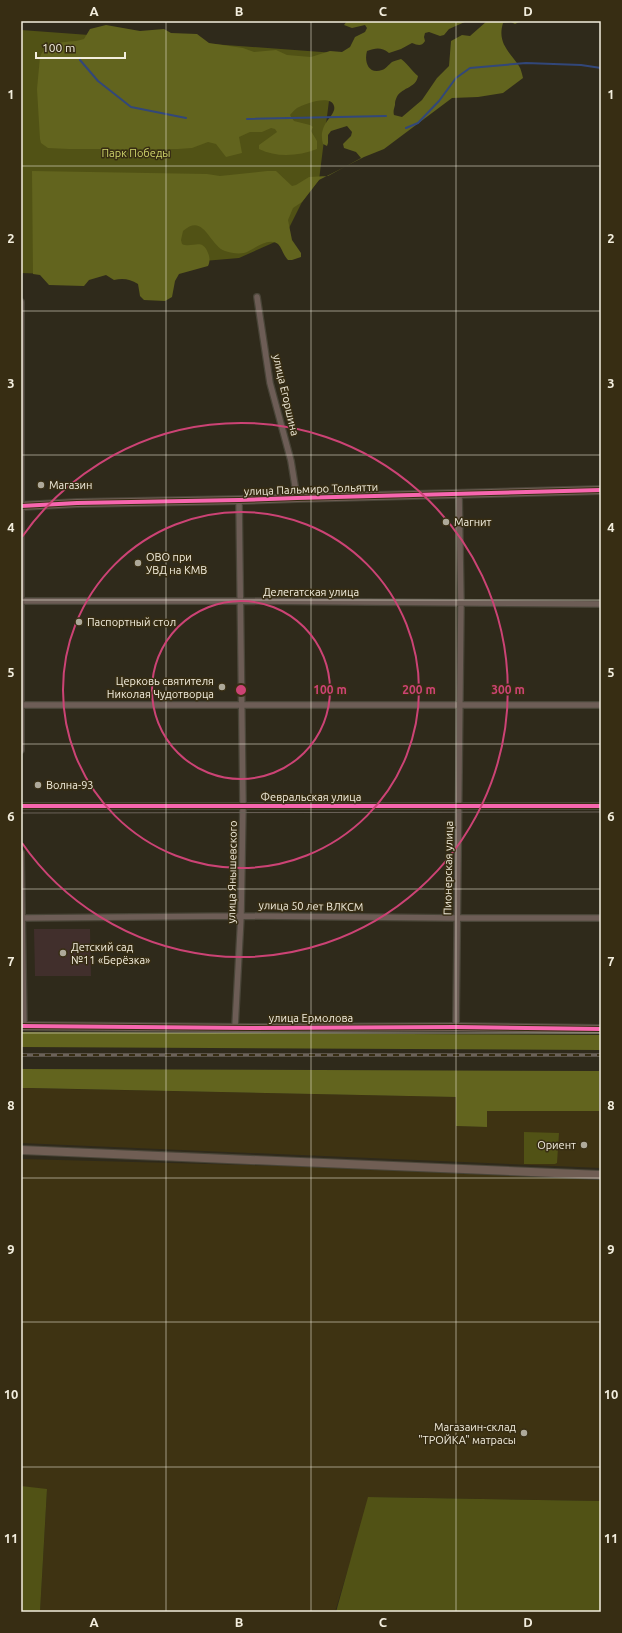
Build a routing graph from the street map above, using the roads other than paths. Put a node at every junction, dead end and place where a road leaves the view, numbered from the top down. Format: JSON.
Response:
{"nodes":[{"id":1,"x":257,"y":297,"type":"dead end"},
{"id":2,"x":21,"y":302,"type":"edge"},
{"id":3,"x":22,"y":360,"type":"edge"},
{"id":4,"x":601,"y":490,"type":"edge"},
{"id":5,"x":459,"y":494,"type":"junction"},
{"id":6,"x":297,"y":498,"type":"junction"},
{"id":7,"x":239,"y":500,"type":"junction"},
{"id":8,"x":21,"y":506,"type":"edge"},
{"id":9,"x":240,"y":601,"type":"junction"},
{"id":10,"x":22,"y":602,"type":"edge"},
{"id":11,"x":461,"y":603,"type":"junction"},
{"id":12,"x":601,"y":604,"type":"edge"},
{"id":13,"x":21,"y":705,"type":"edge"},
{"id":14,"x":460,"y":705,"type":"junction"},
{"id":15,"x":601,"y":705,"type":"edge"},
{"id":16,"x":241,"y":706,"type":"junction"},
{"id":17,"x":21,"y":750,"type":"edge"},
{"id":18,"x":21,"y":806,"type":"edge"},
{"id":19,"x":243,"y":806,"type":"junction"},
{"id":20,"x":458,"y":806,"type":"junction"},
{"id":21,"x":601,"y":806,"type":"edge"},
{"id":22,"x":21,"y":853,"type":"edge"},
{"id":23,"x":241,"y":916,"type":"junction"},
{"id":24,"x":22,"y":918,"type":"edge"},
{"id":25,"x":457,"y":918,"type":"junction"},
{"id":26,"x":601,"y":918,"type":"edge"},
{"id":27,"x":23,"y":1026,"type":"edge"},
{"id":28,"x":235,"y":1027,"type":"junction"},
{"id":29,"x":456,"y":1027,"type":"junction"},
{"id":30,"x":601,"y":1029,"type":"edge"},
{"id":31,"x":21,"y":1150,"type":"edge"},
{"id":32,"x":601,"y":1175,"type":"edge"}],
"edges":[{"from":1,"to":6,"type":"street","name":"улица Егоршина"},
{"from":2,"to":3,"type":"street"},
{"from":3,"to":8,"type":"street"},
{"from":4,"to":5,"type":"street","name":"улица Пальмиро Тольятти"},
{"from":5,"to":6,"type":"street","name":"улица Пальмиро Тольятти"},
{"from":5,"to":11,"type":"street","name":"Пионерская улица"},
{"from":6,"to":7,"type":"street","name":"улица Пальмиро Тольятти"},
{"from":7,"to":8,"type":"street","name":"улица Пальмиро Тольятти"},
{"from":7,"to":9,"type":"street","name":"улица Янышевского"},
{"from":8,"to":10,"type":"street"},
{"from":9,"to":10,"type":"street","name":"Делегатская улица"},
{"from":9,"to":11,"type":"street","name":"Делегатская улица"},
{"from":9,"to":16,"type":"street","name":"улица Янышевского"},
{"from":10,"to":13,"type":"street"},
{"from":11,"to":12,"type":"street","name":"Делегатская улица"},
{"from":11,"to":14,"type":"street","name":"Пионерская улица"},
{"from":13,"to":16,"type":"street"},
{"from":13,"to":17,"type":"street"},
{"from":14,"to":15,"type":"street"},
{"from":14,"to":16,"type":"street"},
{"from":14,"to":20,"type":"street","name":"Пионерская улица"},
{"from":16,"to":19,"type":"street","name":"улица Янышевского"},
{"from":18,"to":19,"type":"street","name":"Февральская улица"},
{"from":19,"to":20,"type":"street","name":"Февральская улица"},
{"from":19,"to":23,"type":"street","name":"улица Янышевского"},
{"from":20,"to":21,"type":"street","name":"Февральская улица"},
{"from":20,"to":25,"type":"street","name":"Пионерская улица"},
{"from":22,"to":24,"type":"street"},
{"from":23,"to":24,"type":"street","name":"улица 50 лет ВЛКСМ"},
{"from":23,"to":25,"type":"street","name":"улица 50 лет ВЛКСМ"},
{"from":23,"to":28,"type":"street","name":"улица Янышевского"},
{"from":24,"to":27,"type":"street"},
{"from":25,"to":26,"type":"street","name":"улица 50 лет ВЛКСМ"},
{"from":25,"to":29,"type":"street","name":"Пионерская улица"},
{"from":27,"to":28,"type":"street","name":"улица Ермолова"},
{"from":28,"to":29,"type":"street","name":"улица Ермолова"},
{"from":29,"to":30,"type":"street","name":"улица Ермолова"},
{"from":31,"to":32,"type":"street"}]}
